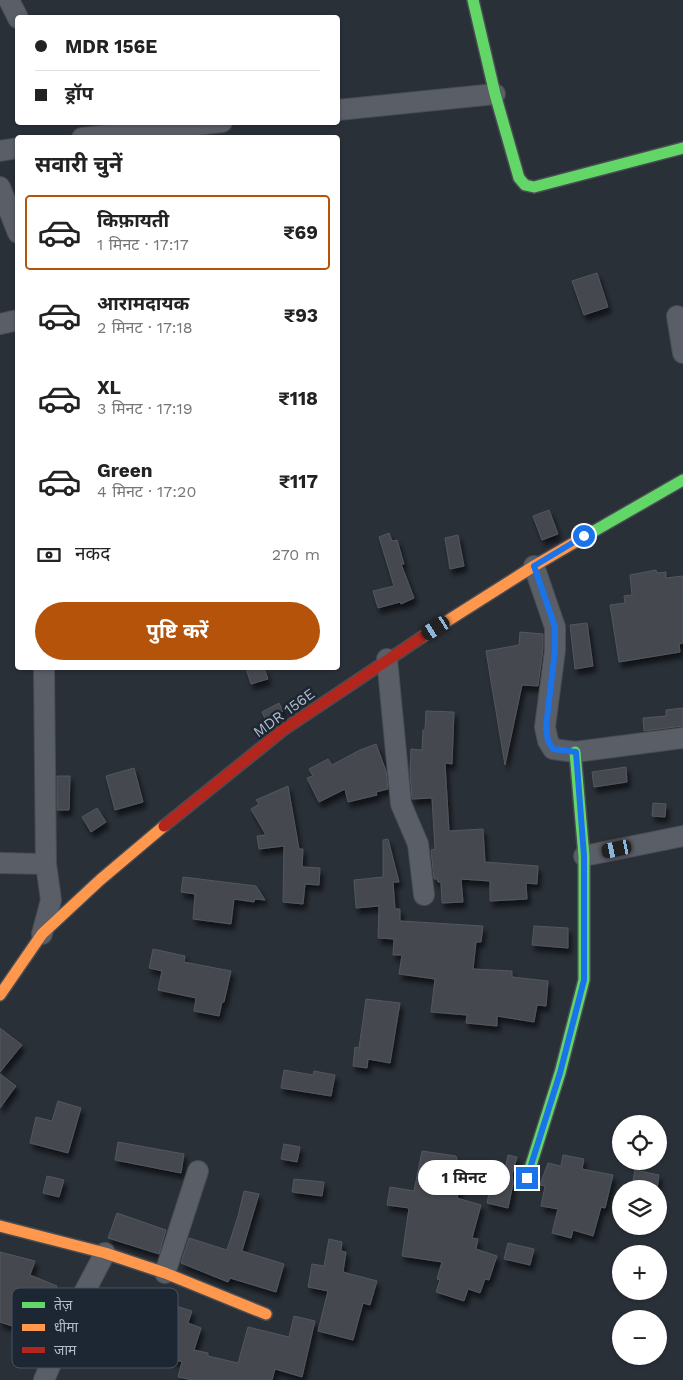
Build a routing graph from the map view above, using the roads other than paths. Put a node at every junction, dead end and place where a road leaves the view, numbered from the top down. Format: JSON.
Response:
{"nodes":[{"id":1,"x":9,"y":0,"type":"edge"},
{"id":2,"x":473,"y":0,"type":"edge"},
{"id":3,"x":16,"y":15,"type":"edge"},
{"id":4,"x":495,"y":94,"type":"junction"},
{"id":5,"x":340,"y":110,"type":"edge"},
{"id":6,"x":181,"y":125,"type":"edge"},
{"id":7,"x":85,"y":132,"type":"edge"},
{"id":8,"x":15,"y":148,"type":"edge"},
{"id":9,"x":683,"y":148,"type":"edge"},
{"id":10,"x":0,"y":151,"type":"edge"},
{"id":11,"x":0,"y":187,"type":"edge"},
{"id":12,"x":15,"y":226,"type":"edge"},
{"id":13,"x":677,"y":316,"type":"dead end"},
{"id":14,"x":15,"y":321,"type":"edge"},
{"id":15,"x":0,"y":324,"type":"edge"},
{"id":16,"x":683,"y":353,"type":"edge"},
{"id":17,"x":683,"y":480,"type":"edge"},
{"id":18,"x":534,"y":566,"type":"junction"},
{"id":19,"x":387,"y":659,"type":"junction"},
{"id":20,"x":44,"y":670,"type":"edge"},
{"id":21,"x":683,"y":738,"type":"edge"},
{"id":22,"x":576,"y":752,"type":"junction"},
{"id":23,"x":683,"y":836,"type":"edge"},
{"id":24,"x":584,"y":856,"type":"junction"},
{"id":25,"x":0,"y":863,"type":"edge"},
{"id":26,"x":46,"y":864,"type":"junction"},
{"id":27,"x":424,"y":895,"type":"dead end"},
{"id":28,"x":42,"y":934,"type":"junction"},
{"id":29,"x":0,"y":995,"type":"edge"},
{"id":30,"x":198,"y":1171,"type":"dead end"},
{"id":31,"x":527,"y":1178,"type":"dead end"},
{"id":32,"x":0,"y":1226,"type":"edge"},
{"id":33,"x":104,"y":1253,"type":"junction"},
{"id":34,"x":165,"y":1273,"type":"junction"},
{"id":35,"x":86,"y":1288,"type":"edge"},
{"id":36,"x":266,"y":1314,"type":"dead end"},
{"id":37,"x":49,"y":1368,"type":"edge"},
{"id":38,"x":44,"y":1380,"type":"edge"}],
"edges":[{"from":1,"to":3,"type":"street"},
{"from":2,"to":4,"type":"street"},
{"from":4,"to":5,"type":"street"},
{"from":4,"to":9,"type":"street"},
{"from":6,"to":7,"type":"street"},
{"from":8,"to":10,"type":"street"},
{"from":11,"to":12,"type":"street"},
{"from":13,"to":16,"type":"street"},
{"from":14,"to":15,"type":"street"},
{"from":17,"to":18,"type":"street","name":"MDR 156E"},
{"from":18,"to":19,"type":"street","name":"MDR 156E"},
{"from":18,"to":22,"type":"street"},
{"from":19,"to":27,"type":"street"},
{"from":19,"to":28,"type":"street","name":"MDR 156E"},
{"from":20,"to":26,"type":"street"},
{"from":21,"to":22,"type":"street"},
{"from":22,"to":24,"type":"street"},
{"from":23,"to":24,"type":"street"},
{"from":24,"to":31,"type":"street"},
{"from":25,"to":26,"type":"street"},
{"from":26,"to":28,"type":"street"},
{"from":28,"to":29,"type":"street","name":"MDR 156E"},
{"from":30,"to":34,"type":"street"},
{"from":32,"to":33,"type":"street"},
{"from":33,"to":34,"type":"street"},
{"from":33,"to":35,"type":"street"},
{"from":34,"to":36,"type":"street"},
{"from":37,"to":38,"type":"street"}]}
